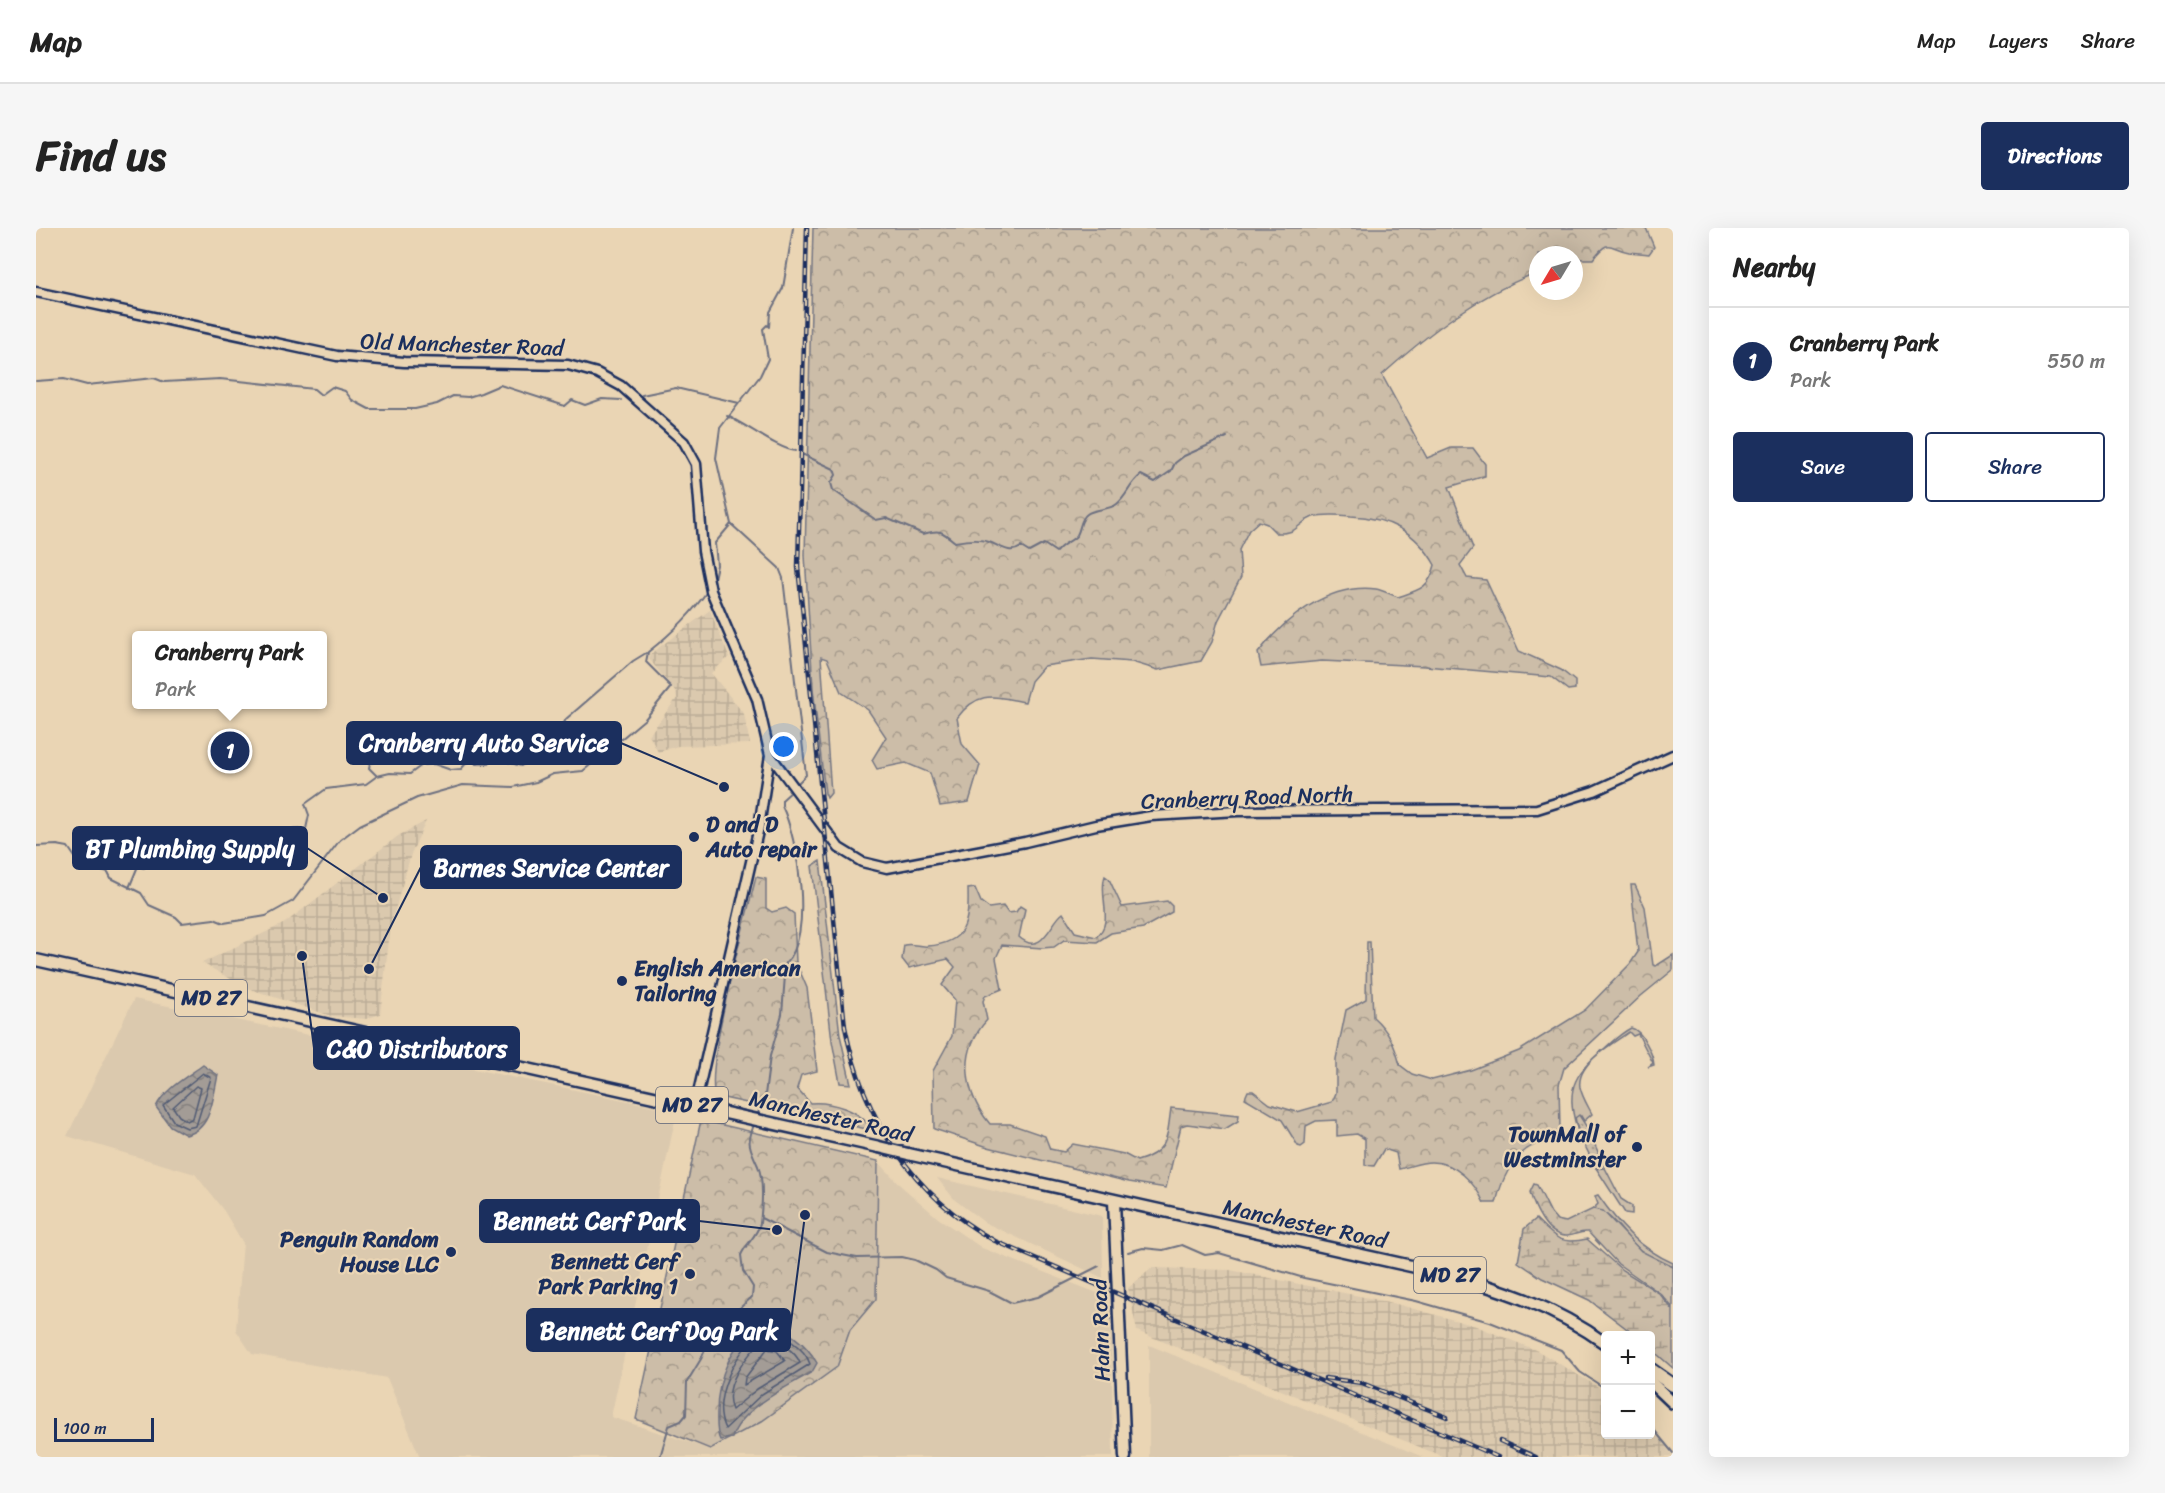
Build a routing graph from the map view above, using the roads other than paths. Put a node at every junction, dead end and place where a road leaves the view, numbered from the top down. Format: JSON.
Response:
{"nodes":[{"id":1,"x":36,"y":292,"type":"edge"},
{"id":2,"x":770,"y":755,"type":"junction"},
{"id":3,"x":1673,"y":755,"type":"edge"},
{"id":4,"x":849,"y":855,"type":"joint"},
{"id":5,"x":36,"y":960,"type":"edge"},
{"id":6,"x":695,"y":1106,"type":"junction"},
{"id":7,"x":1114,"y":1201,"type":"junction"},
{"id":8,"x":1601,"y":1341,"type":"edge"},
{"id":9,"x":1655,"y":1372,"type":"edge"},
{"id":10,"x":1654,"y":1385,"type":"edge"},
{"id":11,"x":1673,"y":1385,"type":"edge"},
{"id":12,"x":1673,"y":1403,"type":"edge"},
{"id":13,"x":1125,"y":1457,"type":"edge"}],
"edges":[{"from":1,"to":2,"type":"street","name":"Old Manchester Road"},
{"from":2,"to":4,"type":"street","name":"Old Manchester Road"},
{"from":2,"to":6,"type":"street","name":"Old Manchester Road"},
{"from":3,"to":4,"type":"street","name":"Cranberry Road North"},
{"from":5,"to":6,"type":"main road","name":"Manchester Road","number":"MD 27"},
{"from":6,"to":7,"type":"main road","name":"Manchester Road","number":"MD 27","bridge":true},
{"from":7,"to":8,"type":"main road","name":"Manchester Road","number":"MD 27"},
{"from":7,"to":13,"type":"main road","name":"Hahn Road"},
{"from":9,"to":11,"type":"highway"},
{"from":10,"to":12,"type":"main road"}]}
